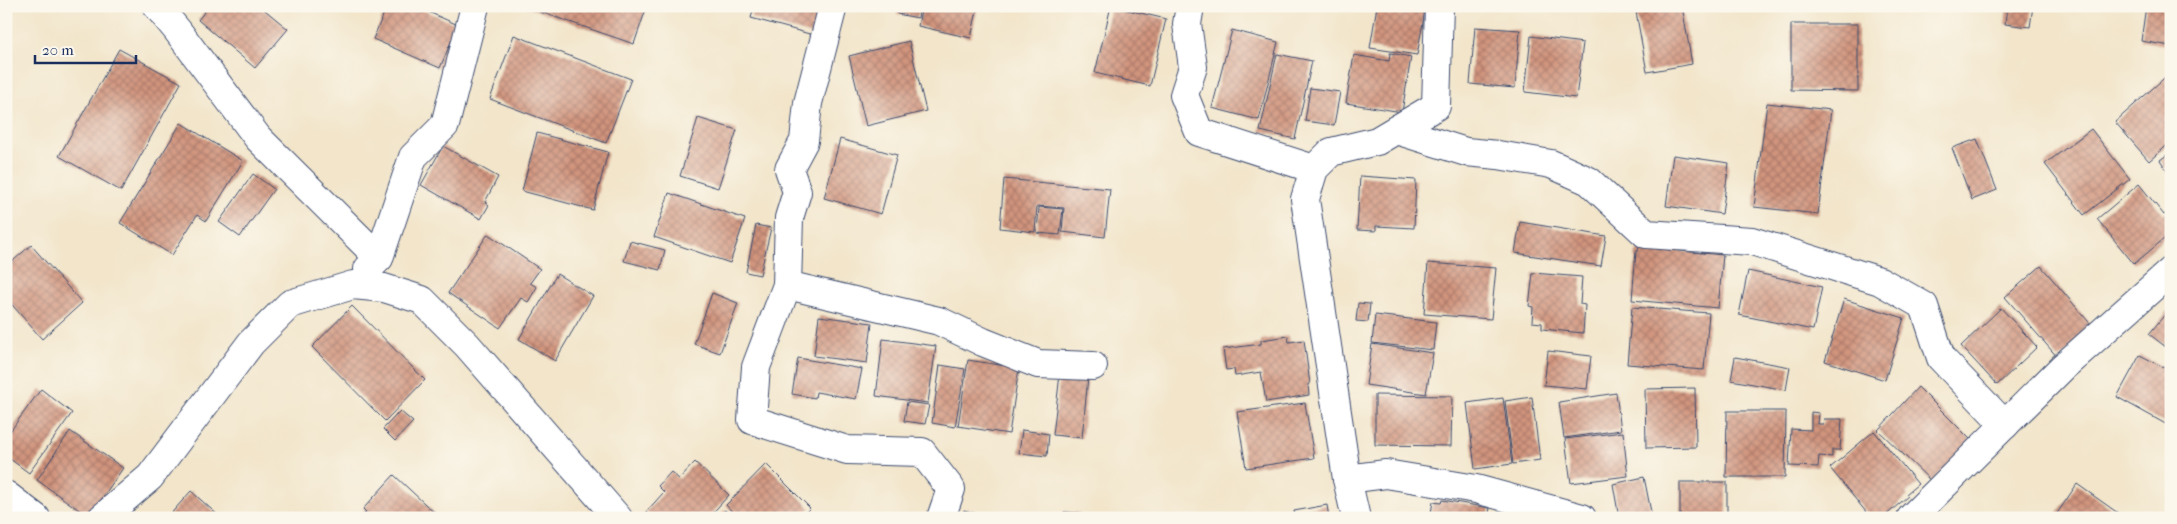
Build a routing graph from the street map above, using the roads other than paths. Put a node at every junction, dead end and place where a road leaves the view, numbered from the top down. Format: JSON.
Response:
{"nodes":[{"id":1,"x":157,"y":6,"type":"edge"},
{"id":2,"x":475,"y":6,"type":"edge"},
{"id":3,"x":833,"y":6,"type":"edge"},
{"id":4,"x":1190,"y":6,"type":"edge"},
{"id":5,"x":1438,"y":6,"type":"edge"},
{"id":6,"x":1396,"y":130,"type":"junction"},
{"id":7,"x":1314,"y":169,"type":"junction"},
{"id":8,"x":379,"y":258,"type":"junction"},
{"id":9,"x":2171,"y":271,"type":"edge"},
{"id":10,"x":353,"y":285,"type":"junction"},
{"id":11,"x":787,"y":285,"type":"junction"},
{"id":12,"x":1093,"y":366,"type":"dead end"},
{"id":13,"x":2005,"y":424,"type":"junction"},
{"id":14,"x":1347,"y":479,"type":"junction"},
{"id":15,"x":6,"y":495,"type":"edge"},
{"id":16,"x":36,"y":518,"type":"edge"},
{"id":17,"x":102,"y":518,"type":"edge"},
{"id":18,"x":618,"y":518,"type":"edge"},
{"id":19,"x":941,"y":518,"type":"edge"},
{"id":20,"x":1356,"y":518,"type":"edge"},
{"id":21,"x":1582,"y":518,"type":"edge"},
{"id":22,"x":1911,"y":518,"type":"edge"}],
"edges":[{"from":1,"to":8,"type":"street"},
{"from":2,"to":8,"type":"street"},
{"from":3,"to":11,"type":"street"},
{"from":4,"to":7,"type":"street"},
{"from":5,"to":6,"type":"street"},
{"from":6,"to":7,"type":"street"},
{"from":6,"to":13,"type":"street"},
{"from":7,"to":14,"type":"street"},
{"from":8,"to":10,"type":"street"},
{"from":9,"to":13,"type":"street"},
{"from":10,"to":17,"type":"street"},
{"from":10,"to":18,"type":"street"},
{"from":11,"to":12,"type":"street"},
{"from":11,"to":19,"type":"street"},
{"from":13,"to":22,"type":"street"},
{"from":14,"to":20,"type":"street"},
{"from":14,"to":21,"type":"street"},
{"from":15,"to":16,"type":"street"}]}
